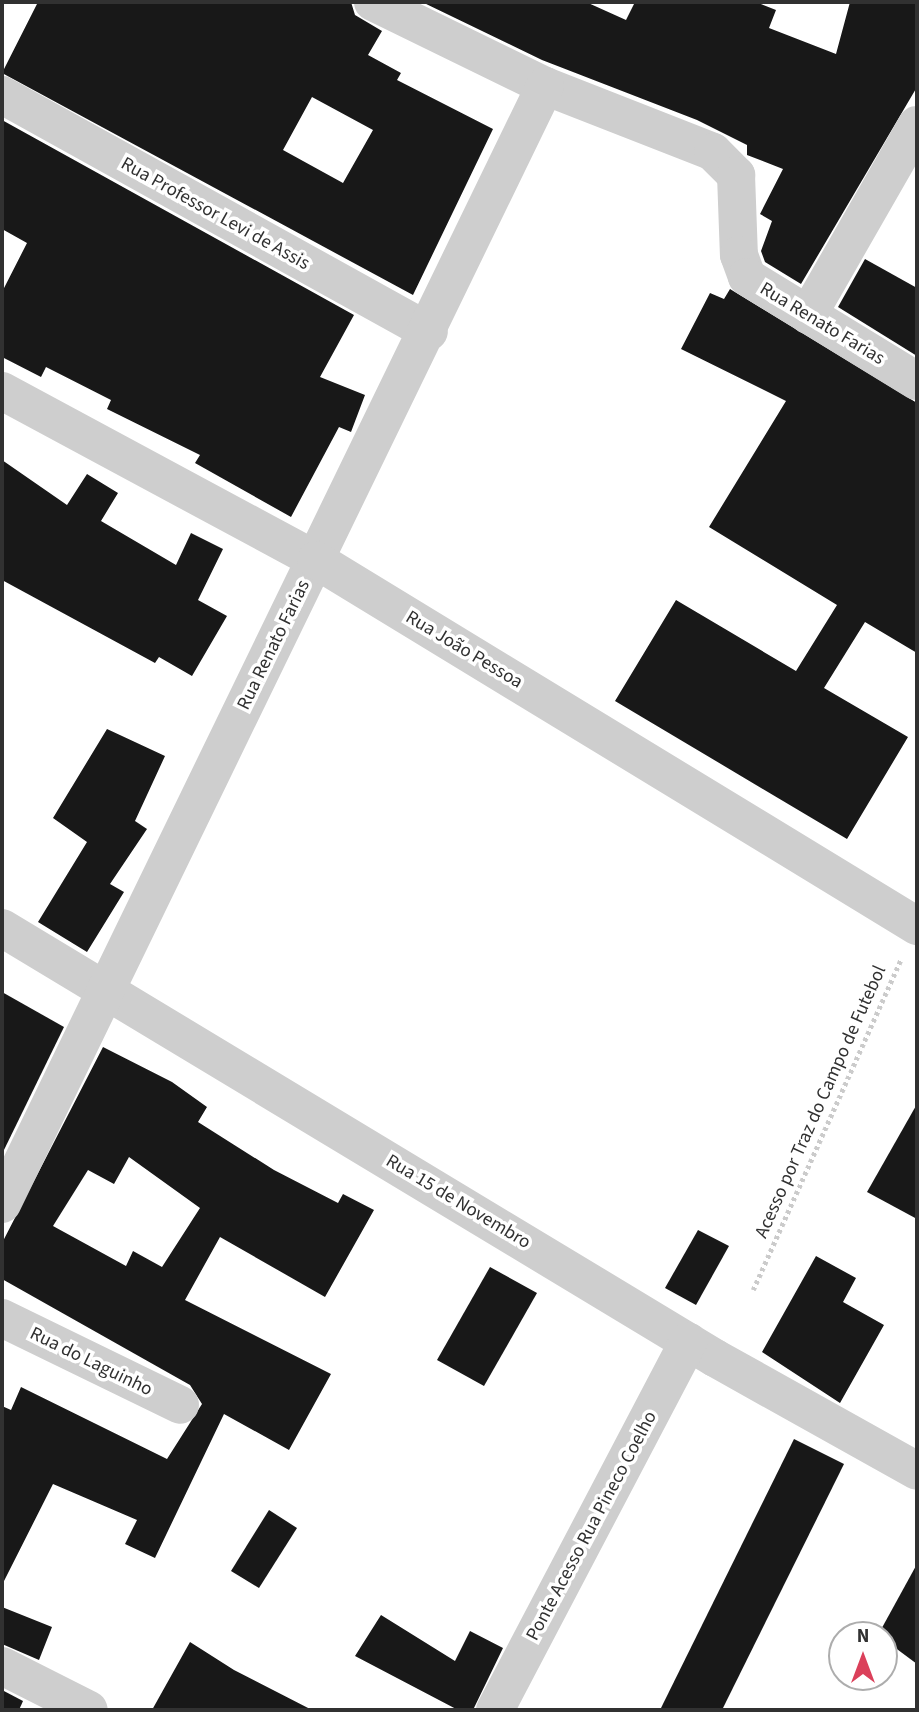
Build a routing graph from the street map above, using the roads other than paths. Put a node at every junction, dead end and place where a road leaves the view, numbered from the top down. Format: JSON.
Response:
{"nodes":[{"id":1,"x":373,"y":2,"type":"edge"},
{"id":2,"x":545,"y":86,"type":"junction"},
{"id":3,"x":2,"y":95,"type":"edge"},
{"id":4,"x":914,"y":138,"type":"edge"},
{"id":5,"x":808,"y":315,"type":"junction"},
{"id":6,"x":429,"y":332,"type":"junction"},
{"id":7,"x":917,"y":381,"type":"edge"},
{"id":8,"x":2,"y":391,"type":"edge"},
{"id":9,"x":316,"y":560,"type":"junction"},
{"id":10,"x":2,"y":928,"type":"edge"},
{"id":11,"x":911,"y":938,"type":"edge"},
{"id":12,"x":105,"y":987,"type":"junction"},
{"id":13,"x":2,"y":1204,"type":"edge"},
{"id":14,"x":2,"y":1318,"type":"edge"},
{"id":15,"x":688,"y":1342,"type":"junction"},
{"id":16,"x":180,"y":1405,"type":"dead end"},
{"id":17,"x":917,"y":1471,"type":"edge"},
{"id":18,"x":2,"y":1665,"type":"edge"},
{"id":19,"x":89,"y":1710,"type":"edge"},
{"id":20,"x":495,"y":1710,"type":"edge"}],
"edges":[{"from":1,"to":2,"type":"street","name":"Rua Renato Farias"},
{"from":2,"to":5,"type":"street","name":"Rua Renato Farias"},
{"from":2,"to":6,"type":"street","name":"Rua Renato Farias"},
{"from":3,"to":6,"type":"street","name":"Rua Professor Levi de Assis"},
{"from":4,"to":5,"type":"street"},
{"from":5,"to":7,"type":"street","name":"Rua Renato Farias"},
{"from":6,"to":9,"type":"street","name":"Rua Renato Farias"},
{"from":8,"to":9,"type":"street","name":"Rua João Pessoa"},
{"from":9,"to":11,"type":"street","name":"Rua João Pessoa"},
{"from":9,"to":12,"type":"street","name":"Rua Renato Farias"},
{"from":10,"to":12,"type":"street","name":"Rua 15 de Novembro"},
{"from":12,"to":13,"type":"street","name":"Rua Renato Farias"},
{"from":12,"to":15,"type":"street","name":"Rua 15 de Novembro"},
{"from":14,"to":16,"type":"street","name":"Rua do Laguinho"},
{"from":15,"to":17,"type":"street","name":"Rua 15 de Novembro"},
{"from":15,"to":20,"type":"street","name":"Ponte Acesso Rua Pineco Coelho"},
{"from":18,"to":19,"type":"street"}]}
